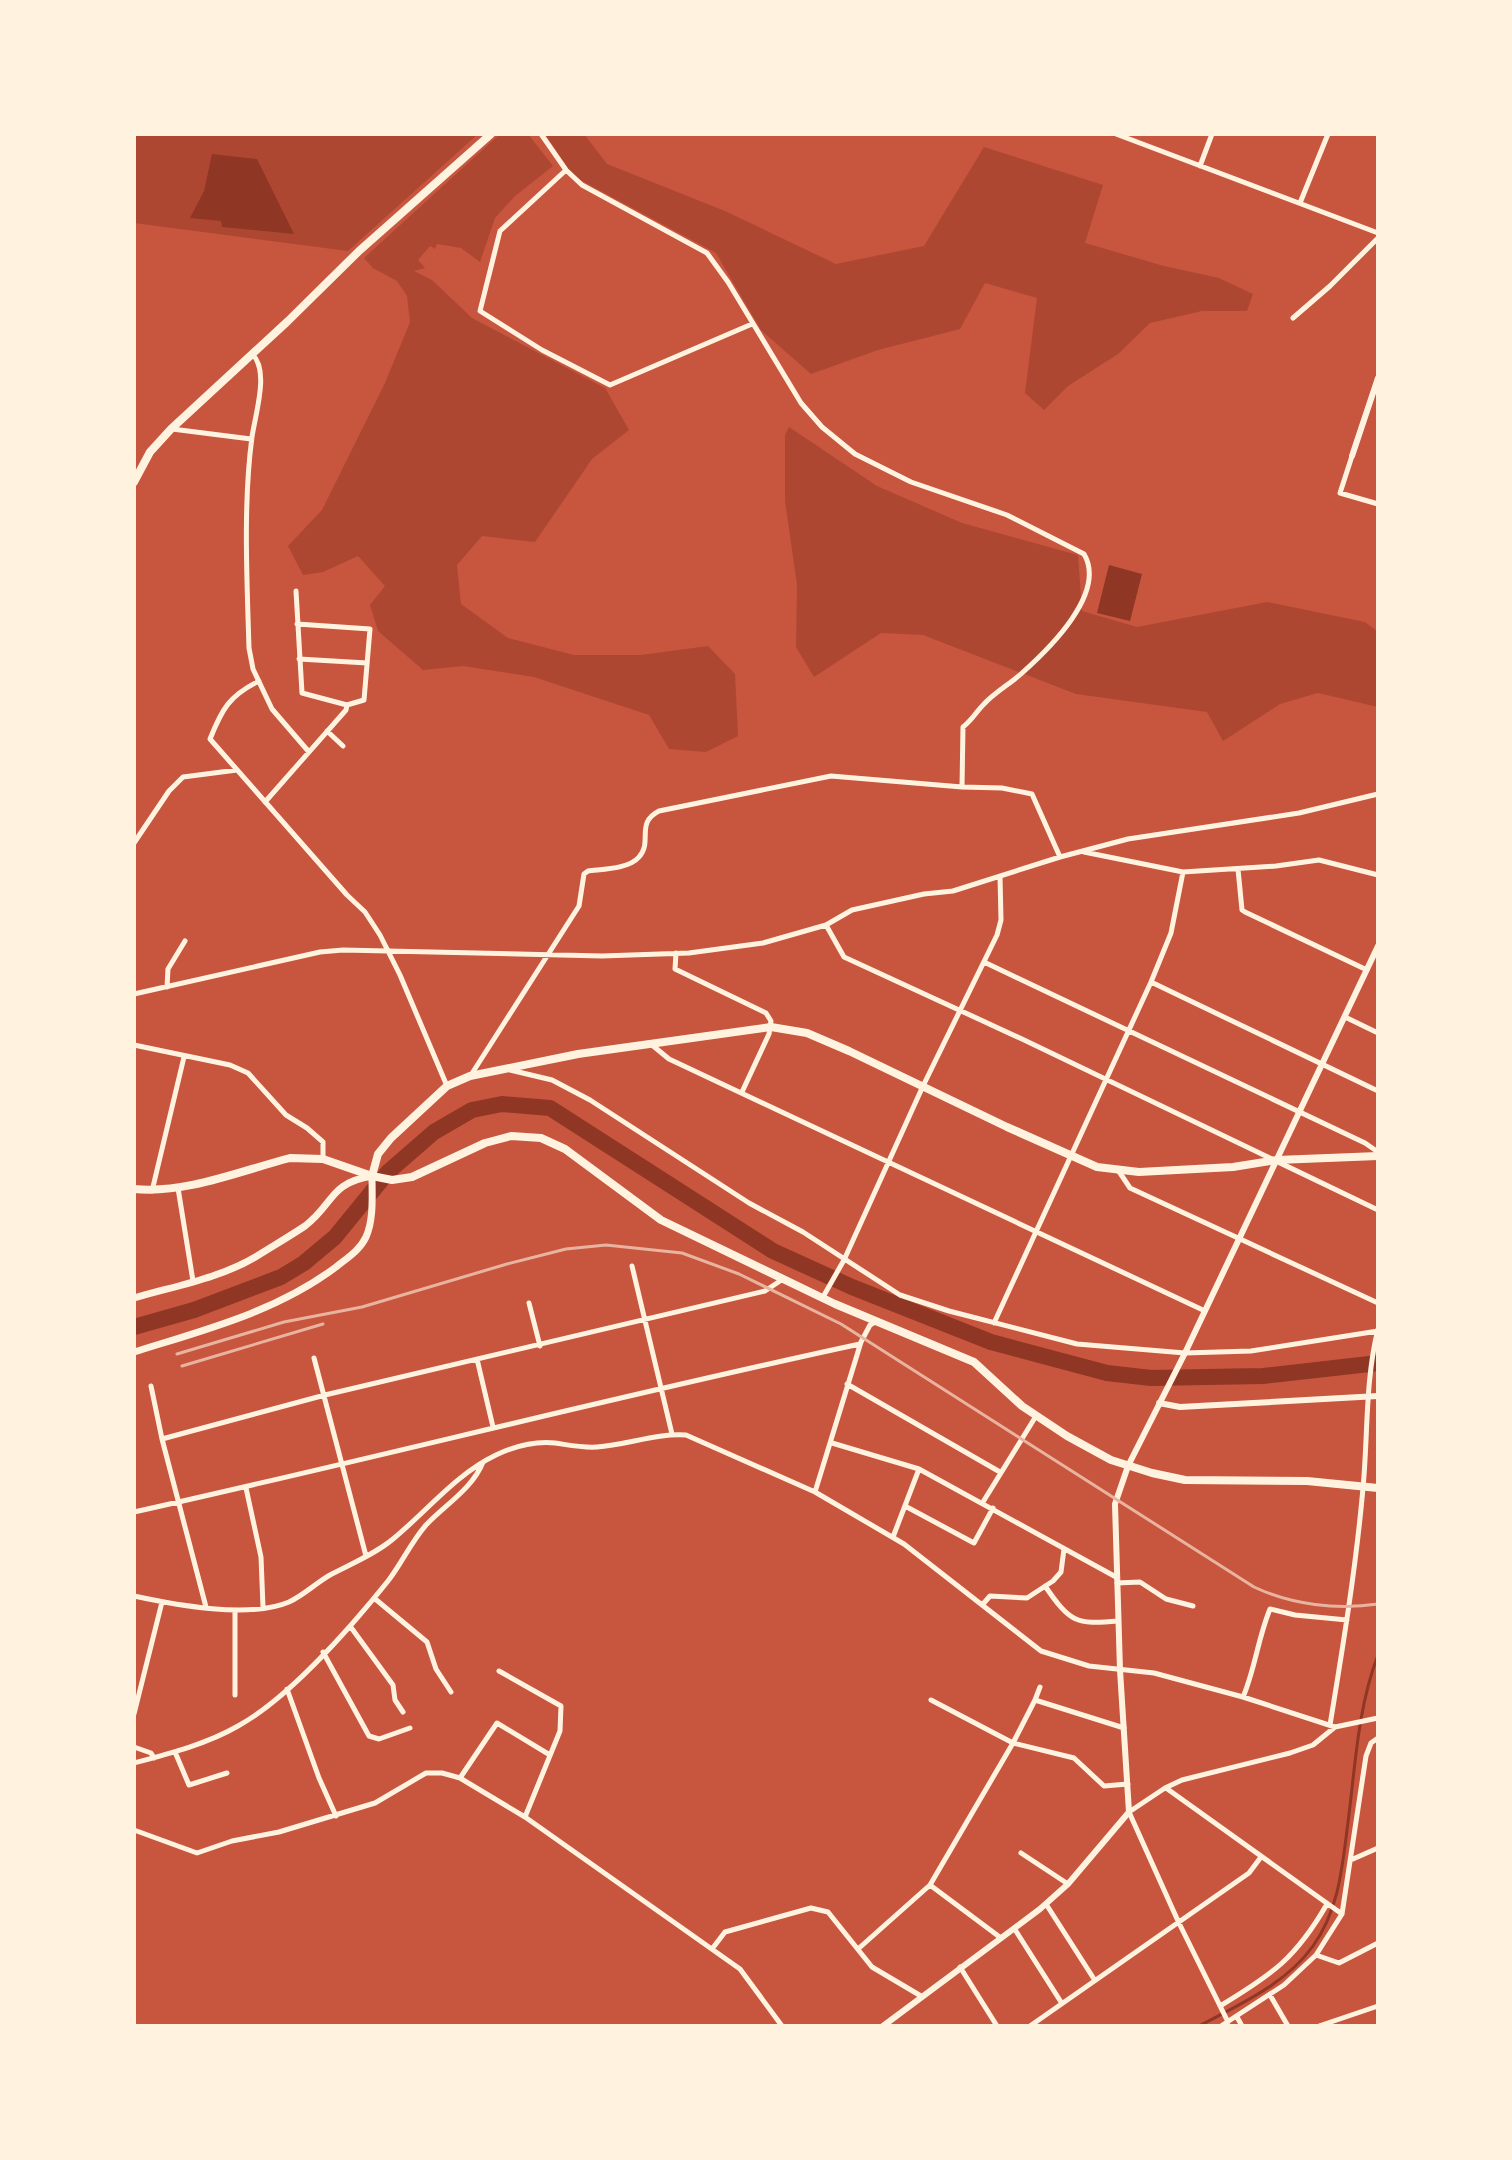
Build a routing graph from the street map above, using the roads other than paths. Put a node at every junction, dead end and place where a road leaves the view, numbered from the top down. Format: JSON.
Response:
{"nodes":[{"id":1,"x":491,"y":134,"type":"edge"},
{"id":2,"x":541,"y":134,"type":"edge"},
{"id":3,"x":1116,"y":134,"type":"edge"},
{"id":4,"x":1212,"y":134,"type":"edge"},
{"id":5,"x":1328,"y":134,"type":"edge"},
{"id":6,"x":1200,"y":166,"type":"junction"},
{"id":7,"x":566,"y":170,"type":"junction"},
{"id":8,"x":1300,"y":203,"type":"junction"},
{"id":9,"x":1378,"y":236,"type":"edge"},
{"id":10,"x":1293,"y":318,"type":"dead end"},
{"id":11,"x":752,"y":324,"type":"junction"},
{"id":12,"x":252,"y":354,"type":"junction"},
{"id":13,"x":1378,"y":378,"type":"edge"},
{"id":14,"x":171,"y":429,"type":"junction"},
{"id":15,"x":251,"y":439,"type":"junction"},
{"id":16,"x":1352,"y":456,"type":"joint"},
{"id":17,"x":134,"y":482,"type":"edge"},
{"id":18,"x":1378,"y":504,"type":"edge"},
{"id":19,"x":296,"y":591,"type":"dead end"},
{"id":20,"x":297,"y":624,"type":"junction"},
{"id":21,"x":299,"y":659,"type":"junction"},
{"id":22,"x":367,"y":663,"type":"junction"},
{"id":23,"x":259,"y":681,"type":"junction"},
{"id":24,"x":347,"y":705,"type":"junction"},
{"id":25,"x":327,"y":731,"type":"junction"},
{"id":26,"x":343,"y":746,"type":"dead end"},
{"id":27,"x":309,"y":752,"type":"junction"},
{"id":28,"x":237,"y":770,"type":"junction"},
{"id":29,"x":962,"y":787,"type":"junction"},
{"id":30,"x":1378,"y":794,"type":"edge"},
{"id":31,"x":265,"y":802,"type":"junction"},
{"id":32,"x":134,"y":843,"type":"edge"},
{"id":33,"x":1079,"y":851,"type":"junction"},
{"id":34,"x":1060,"y":857,"type":"junction"},
{"id":35,"x":1238,"y":869,"type":"junction"},
{"id":36,"x":1183,"y":872,"type":"junction"},
{"id":37,"x":1378,"y":875,"type":"edge"},
{"id":38,"x":1000,"y":876,"type":"junction"},
{"id":39,"x":826,"y":925,"type":"junction"},
{"id":40,"x":185,"y":941,"type":"dead end"},
{"id":41,"x":1378,"y":946,"type":"edge"},
{"id":42,"x":388,"y":951,"type":"junction"},
{"id":43,"x":676,"y":953,"type":"junction"},
{"id":44,"x":547,"y":956,"type":"junction"},
{"id":45,"x":984,"y":962,"type":"junction"},
{"id":46,"x":1367,"y":970,"type":"junction"},
{"id":47,"x":1151,"y":982,"type":"junction"},
{"id":48,"x":167,"y":987,"type":"junction"},
{"id":49,"x":134,"y":994,"type":"edge"},
{"id":50,"x":960,"y":1010,"type":"junction"},
{"id":51,"x":1345,"y":1017,"type":"junction"},
{"id":52,"x":771,"y":1027,"type":"junction"},
{"id":53,"x":1129,"y":1032,"type":"junction"},
{"id":54,"x":1378,"y":1033,"type":"edge"},
{"id":55,"x":649,"y":1043,"type":"junction"},
{"id":56,"x":134,"y":1045,"type":"edge"},
{"id":57,"x":184,"y":1057,"type":"junction"},
{"id":58,"x":1321,"y":1063,"type":"junction"},
{"id":59,"x":503,"y":1068,"type":"junction"},
{"id":60,"x":470,"y":1076,"type":"junction"},
{"id":61,"x":1105,"y":1080,"type":"junction"},
{"id":62,"x":447,"y":1086,"type":"junction"},
{"id":63,"x":923,"y":1086,"type":"junction"},
{"id":64,"x":1378,"y":1091,"type":"edge"},
{"id":65,"x":742,"y":1092,"type":"junction"},
{"id":66,"x":1299,"y":1111,"type":"junction"},
{"id":67,"x":1378,"y":1154,"type":"edge"},
{"id":68,"x":1070,"y":1156,"type":"junction"},
{"id":69,"x":323,"y":1159,"type":"junction"},
{"id":70,"x":1277,"y":1160,"type":"junction"},
{"id":71,"x":889,"y":1162,"type":"junction"},
{"id":72,"x":1118,"y":1170,"type":"junction"},
{"id":73,"x":372,"y":1176,"type":"junction"},
{"id":74,"x":178,"y":1188,"type":"junction"},
{"id":75,"x":134,"y":1189,"type":"edge"},
{"id":76,"x":152,"y":1191,"type":"junction"},
{"id":77,"x":1378,"y":1210,"type":"edge"},
{"id":78,"x":1034,"y":1232,"type":"junction"},
{"id":79,"x":1239,"y":1238,"type":"junction"},
{"id":80,"x":842,"y":1263,"type":"junction"},
{"id":81,"x":632,"y":1266,"type":"dead end"},
{"id":82,"x":783,"y":1279,"type":"junction"},
{"id":83,"x":193,"y":1281,"type":"junction"},
{"id":84,"x":824,"y":1294,"type":"junction"},
{"id":85,"x":134,"y":1298,"type":"edge"},
{"id":86,"x":529,"y":1303,"type":"dead end"},
{"id":87,"x":1378,"y":1303,"type":"edge"},
{"id":88,"x":1205,"y":1311,"type":"junction"},
{"id":89,"x":645,"y":1318,"type":"junction"},
{"id":90,"x":875,"y":1322,"type":"junction"},
{"id":91,"x":994,"y":1323,"type":"junction"},
{"id":92,"x":1377,"y":1333,"type":"edge"},
{"id":93,"x":860,"y":1344,"type":"junction"},
{"id":94,"x":540,"y":1346,"type":"junction"},
{"id":95,"x":134,"y":1352,"type":"edge"},
{"id":96,"x":1185,"y":1353,"type":"junction"},
{"id":97,"x":314,"y":1358,"type":"dead end"},
{"id":98,"x":477,"y":1359,"type":"junction"},
{"id":99,"x":847,"y":1384,"type":"junction"},
{"id":100,"x":151,"y":1386,"type":"dead end"},
{"id":101,"x":661,"y":1387,"type":"junction"},
{"id":102,"x":325,"y":1395,"type":"junction"},
{"id":103,"x":1378,"y":1396,"type":"edge"},
{"id":104,"x":1369,"y":1397,"type":"junction"},
{"id":105,"x":1161,"y":1399,"type":"junction"},
{"id":106,"x":1036,"y":1416,"type":"junction"},
{"id":107,"x":493,"y":1427,"type":"junction"},
{"id":108,"x":672,"y":1434,"type":"junction"},
{"id":109,"x":162,"y":1439,"type":"junction"},
{"id":110,"x":832,"y":1443,"type":"junction"},
{"id":111,"x":483,"y":1462,"type":"junction"},
{"id":112,"x":342,"y":1464,"type":"junction"},
{"id":113,"x":1128,"y":1466,"type":"junction"},
{"id":114,"x":919,"y":1469,"type":"junction"},
{"id":115,"x":1000,"y":1472,"type":"junction"},
{"id":116,"x":1364,"y":1486,"type":"junction"},
{"id":117,"x":246,"y":1488,"type":"junction"},
{"id":118,"x":1378,"y":1488,"type":"edge"},
{"id":119,"x":815,"y":1492,"type":"junction"},
{"id":120,"x":179,"y":1502,"type":"junction"},
{"id":121,"x":983,"y":1502,"type":"junction"},
{"id":122,"x":905,"y":1506,"type":"junction"},
{"id":123,"x":993,"y":1508,"type":"junction"},
{"id":124,"x":134,"y":1512,"type":"edge"},
{"id":125,"x":893,"y":1537,"type":"junction"},
{"id":126,"x":1064,"y":1549,"type":"junction"},
{"id":127,"x":366,"y":1556,"type":"junction"},
{"id":128,"x":1116,"y":1580,"type":"junction"},
{"id":129,"x":1045,"y":1586,"type":"junction"},
{"id":130,"x":134,"y":1596,"type":"edge"},
{"id":131,"x":374,"y":1598,"type":"junction"},
{"id":132,"x":162,"y":1602,"type":"junction"},
{"id":133,"x":983,"y":1604,"type":"junction"},
{"id":134,"x":1193,"y":1606,"type":"dead end"},
{"id":135,"x":206,"y":1607,"type":"junction"},
{"id":136,"x":263,"y":1607,"type":"junction"},
{"id":137,"x":235,"y":1610,"type":"junction"},
{"id":138,"x":1347,"y":1620,"type":"junction"},
{"id":139,"x":1118,"y":1621,"type":"junction"},
{"id":140,"x":350,"y":1626,"type":"junction"},
{"id":141,"x":323,"y":1652,"type":"junction"},
{"id":142,"x":1120,"y":1670,"type":"junction"},
{"id":143,"x":499,"y":1671,"type":"dead end"},
{"id":144,"x":1040,"y":1687,"type":"dead end"},
{"id":145,"x":287,"y":1689,"type":"junction"},
{"id":146,"x":451,"y":1692,"type":"dead end"},
{"id":147,"x":235,"y":1695,"type":"dead end"},
{"id":148,"x":1243,"y":1697,"type":"junction"},
{"id":149,"x":931,"y":1700,"type":"dead end"},
{"id":150,"x":1035,"y":1700,"type":"junction"},
{"id":151,"x":403,"y":1712,"type":"dead end"},
{"id":152,"x":134,"y":1714,"type":"edge"},
{"id":153,"x":1375,"y":1719,"type":"edge"},
{"id":154,"x":1332,"y":1726,"type":"junction"},
{"id":155,"x":410,"y":1728,"type":"dead end"},
{"id":156,"x":1125,"y":1728,"type":"junction"},
{"id":157,"x":1378,"y":1738,"type":"edge"},
{"id":158,"x":1013,"y":1743,"type":"junction"},
{"id":159,"x":134,"y":1747,"type":"edge"},
{"id":160,"x":175,"y":1752,"type":"junction"},
{"id":161,"x":550,"y":1755,"type":"junction"},
{"id":162,"x":154,"y":1758,"type":"junction"},
{"id":163,"x":134,"y":1763,"type":"edge"},
{"id":164,"x":227,"y":1773,"type":"dead end"},
{"id":165,"x":460,"y":1778,"type":"junction"},
{"id":166,"x":1128,"y":1784,"type":"junction"},
{"id":167,"x":1165,"y":1788,"type":"junction"},
{"id":168,"x":1129,"y":1812,"type":"junction"},
{"id":169,"x":336,"y":1816,"type":"junction"},
{"id":170,"x":525,"y":1817,"type":"junction"},
{"id":171,"x":134,"y":1830,"type":"edge"},
{"id":172,"x":1378,"y":1848,"type":"edge"},
{"id":173,"x":1021,"y":1853,"type":"dead end"},
{"id":174,"x":1261,"y":1857,"type":"junction"},
{"id":175,"x":1352,"y":1859,"type":"junction"},
{"id":176,"x":1068,"y":1884,"type":"junction"},
{"id":177,"x":930,"y":1885,"type":"junction"},
{"id":178,"x":1046,"y":1904,"type":"junction"},
{"id":179,"x":1328,"y":1905,"type":"junction"},
{"id":180,"x":1340,"y":1913,"type":"junction"},
{"id":181,"x":1178,"y":1921,"type":"junction"},
{"id":182,"x":1014,"y":1928,"type":"junction"},
{"id":183,"x":1001,"y":1938,"type":"junction"},
{"id":184,"x":1378,"y":1943,"type":"edge"},
{"id":185,"x":712,"y":1949,"type":"junction"},
{"id":186,"x":858,"y":1949,"type":"junction"},
{"id":187,"x":1316,"y":1955,"type":"junction"},
{"id":188,"x":960,"y":1967,"type":"junction"},
{"id":189,"x":1094,"y":1979,"type":"junction"},
{"id":190,"x":1270,"y":1995,"type":"junction"},
{"id":191,"x":921,"y":1996,"type":"junction"},
{"id":192,"x":1061,"y":2002,"type":"junction"},
{"id":193,"x":1378,"y":2006,"type":"edge"},
{"id":194,"x":1221,"y":2007,"type":"junction"},
{"id":195,"x":1237,"y":2017,"type":"junction"},
{"id":196,"x":1227,"y":2019,"type":"junction"},
{"id":197,"x":887,"y":2025,"type":"edge"},
{"id":198,"x":782,"y":2026,"type":"edge"},
{"id":199,"x":997,"y":2026,"type":"edge"},
{"id":200,"x":1030,"y":2026,"type":"edge"},
{"id":201,"x":1221,"y":2026,"type":"edge"},
{"id":202,"x":1242,"y":2026,"type":"edge"},
{"id":203,"x":1288,"y":2026,"type":"edge"},
{"id":204,"x":1319,"y":2026,"type":"edge"}],
"edges":[{"from":1,"to":12,"type":"main road"},
{"from":2,"to":7,"type":"street"},
{"from":3,"to":6,"type":"street"},
{"from":4,"to":6,"type":"street"},
{"from":5,"to":8,"type":"street"},
{"from":6,"to":8,"type":"street"},
{"from":7,"to":11,"type":"street"},
{"from":7,"to":11,"type":"street"},
{"from":8,"to":9,"type":"street"},
{"from":9,"to":10,"type":"street"},
{"from":11,"to":29,"type":"street"},
{"from":12,"to":14,"type":"main road"},
{"from":12,"to":15,"type":"street"},
{"from":13,"to":16,"type":"street"},
{"from":14,"to":15,"type":"street"},
{"from":14,"to":17,"type":"main road"},
{"from":15,"to":23,"type":"street"},
{"from":16,"to":18,"type":"street"},
{"from":19,"to":20,"type":"street"},
{"from":20,"to":21,"type":"street"},
{"from":20,"to":22,"type":"street"},
{"from":21,"to":22,"type":"street"},
{"from":21,"to":24,"type":"street"},
{"from":22,"to":24,"type":"street"},
{"from":23,"to":27,"type":"street"},
{"from":23,"to":28,"type":"street"},
{"from":24,"to":25,"type":"street"},
{"from":25,"to":26,"type":"street"},
{"from":25,"to":27,"type":"street"},
{"from":27,"to":31,"type":"street"},
{"from":28,"to":31,"type":"street"},
{"from":28,"to":32,"type":"street"},
{"from":29,"to":34,"type":"street"},
{"from":29,"to":44,"type":"street"},
{"from":30,"to":33,"type":"street"},
{"from":31,"to":42,"type":"street"},
{"from":33,"to":34,"type":"street"},
{"from":33,"to":36,"type":"street"},
{"from":34,"to":38,"type":"street"},
{"from":35,"to":36,"type":"street"},
{"from":35,"to":37,"type":"street"},
{"from":35,"to":46,"type":"street"},
{"from":36,"to":47,"type":"street"},
{"from":38,"to":39,"type":"street"},
{"from":38,"to":45,"type":"street"},
{"from":39,"to":43,"type":"street"},
{"from":39,"to":50,"type":"street"},
{"from":40,"to":48,"type":"street"},
{"from":41,"to":46,"type":"street"},
{"from":42,"to":44,"type":"street"},
{"from":42,"to":48,"type":"street"},
{"from":42,"to":62,"type":"street"},
{"from":43,"to":44,"type":"street"},
{"from":43,"to":52,"type":"street"},
{"from":44,"to":60,"type":"street"},
{"from":45,"to":50,"type":"street"},
{"from":45,"to":53,"type":"street"},
{"from":46,"to":51,"type":"street"},
{"from":47,"to":53,"type":"street"},
{"from":47,"to":58,"type":"street"},
{"from":48,"to":49,"type":"street"},
{"from":50,"to":61,"type":"street"},
{"from":50,"to":63,"type":"street"},
{"from":51,"to":54,"type":"street"},
{"from":51,"to":58,"type":"street"},
{"from":52,"to":55,"type":"main road"},
{"from":52,"to":63,"type":"main road"},
{"from":52,"to":65,"type":"street"},
{"from":53,"to":61,"type":"street"},
{"from":53,"to":66,"type":"street"},
{"from":55,"to":59,"type":"main road"},
{"from":55,"to":65,"type":"street"},
{"from":56,"to":57,"type":"street"},
{"from":57,"to":69,"type":"street"},
{"from":57,"to":76,"type":"street"},
{"from":58,"to":64,"type":"street"},
{"from":58,"to":66,"type":"street"},
{"from":59,"to":60,"type":"main road"},
{"from":59,"to":80,"type":"street"},
{"from":60,"to":62,"type":"main road"},
{"from":61,"to":68,"type":"street"},
{"from":61,"to":70,"type":"street"},
{"from":62,"to":73,"type":"main road"},
{"from":63,"to":68,"type":"main road"},
{"from":63,"to":71,"type":"street"},
{"from":65,"to":71,"type":"street"},
{"from":66,"to":67,"type":"street"},
{"from":66,"to":70,"type":"street"},
{"from":67,"to":70,"type":"main road"},
{"from":68,"to":72,"type":"main road"},
{"from":68,"to":78,"type":"street"},
{"from":69,"to":73,"type":"main road"},
{"from":69,"to":74,"type":"main road"},
{"from":70,"to":72,"type":"main road"},
{"from":70,"to":77,"type":"street"},
{"from":70,"to":79,"type":"street"},
{"from":71,"to":78,"type":"street"},
{"from":71,"to":80,"type":"street"},
{"from":72,"to":79,"type":"street"},
{"from":73,"to":82,"type":"main road"},
{"from":73,"to":83,"type":"main road"},
{"from":73,"to":95,"type":"main road"},
{"from":74,"to":76,"type":"main road"},
{"from":74,"to":83,"type":"street"},
{"from":75,"to":76,"type":"main road"},
{"from":78,"to":88,"type":"street"},
{"from":78,"to":91,"type":"street"},
{"from":79,"to":87,"type":"street"},
{"from":79,"to":88,"type":"street"},
{"from":80,"to":84,"type":"street"},
{"from":80,"to":91,"type":"street"},
{"from":81,"to":89,"type":"street"},
{"from":82,"to":84,"type":"main road"},
{"from":82,"to":89,"type":"street"},
{"from":83,"to":85,"type":"main road"},
{"from":84,"to":90,"type":"main road"},
{"from":86,"to":94,"type":"street"},
{"from":88,"to":96,"type":"street"},
{"from":89,"to":94,"type":"street"},
{"from":89,"to":101,"type":"street"},
{"from":90,"to":93,"type":"street"},
{"from":90,"to":106,"type":"main road"},
{"from":91,"to":96,"type":"street"},
{"from":92,"to":96,"type":"street"},
{"from":92,"to":104,"type":"street"},
{"from":93,"to":99,"type":"street"},
{"from":93,"to":101,"type":"street"},
{"from":94,"to":98,"type":"street"},
{"from":96,"to":105,"type":"street"},
{"from":97,"to":102,"type":"street"},
{"from":98,"to":102,"type":"street"},
{"from":98,"to":107,"type":"street"},
{"from":99,"to":110,"type":"street"},
{"from":99,"to":115,"type":"street"},
{"from":100,"to":109,"type":"street"},
{"from":101,"to":107,"type":"street"},
{"from":101,"to":108,"type":"street"},
{"from":102,"to":109,"type":"street"},
{"from":102,"to":112,"type":"street"},
{"from":103,"to":104,"type":"street"},
{"from":104,"to":105,"type":"street"},
{"from":104,"to":116,"type":"street"},
{"from":105,"to":113,"type":"street"},
{"from":106,"to":113,"type":"main road"},
{"from":106,"to":115,"type":"street"},
{"from":107,"to":112,"type":"street"},
{"from":108,"to":111,"type":"street"},
{"from":108,"to":119,"type":"street"},
{"from":109,"to":120,"type":"street"},
{"from":110,"to":114,"type":"street"},
{"from":110,"to":119,"type":"street"},
{"from":111,"to":127,"type":"street"},
{"from":111,"to":131,"type":"street"},
{"from":112,"to":117,"type":"street"},
{"from":112,"to":127,"type":"street"},
{"from":113,"to":116,"type":"main road"},
{"from":113,"to":128,"type":"street"},
{"from":114,"to":121,"type":"street"},
{"from":114,"to":122,"type":"street"},
{"from":115,"to":121,"type":"street"},
{"from":116,"to":118,"type":"main road"},
{"from":116,"to":138,"type":"street"},
{"from":117,"to":120,"type":"street"},
{"from":117,"to":136,"type":"street"},
{"from":119,"to":125,"type":"street"},
{"from":120,"to":124,"type":"street"},
{"from":120,"to":135,"type":"street"},
{"from":121,"to":123,"type":"street"},
{"from":122,"to":123,"type":"street"},
{"from":122,"to":125,"type":"street"},
{"from":123,"to":126,"type":"street"},
{"from":125,"to":133,"type":"street"},
{"from":126,"to":128,"type":"street"},
{"from":126,"to":129,"type":"street"},
{"from":127,"to":136,"type":"street"},
{"from":128,"to":134,"type":"street"},
{"from":128,"to":139,"type":"street"},
{"from":129,"to":133,"type":"street"},
{"from":129,"to":139,"type":"street"},
{"from":130,"to":132,"type":"street"},
{"from":131,"to":140,"type":"street"},
{"from":131,"to":146,"type":"street"},
{"from":132,"to":135,"type":"street"},
{"from":132,"to":152,"type":"street"},
{"from":133,"to":142,"type":"street"},
{"from":135,"to":137,"type":"street"},
{"from":136,"to":137,"type":"street"},
{"from":137,"to":147,"type":"street"},
{"from":138,"to":148,"type":"street"},
{"from":138,"to":154,"type":"street"},
{"from":139,"to":142,"type":"street"},
{"from":140,"to":141,"type":"street"},
{"from":140,"to":151,"type":"street"},
{"from":141,"to":145,"type":"street"},
{"from":141,"to":155,"type":"street"},
{"from":142,"to":148,"type":"street"},
{"from":142,"to":156,"type":"street"},
{"from":143,"to":161,"type":"street"},
{"from":144,"to":150,"type":"street"},
{"from":145,"to":160,"type":"street"},
{"from":145,"to":169,"type":"street"},
{"from":148,"to":154,"type":"street"},
{"from":149,"to":158,"type":"street"},
{"from":150,"to":156,"type":"street"},
{"from":150,"to":158,"type":"street"},
{"from":153,"to":154,"type":"street"},
{"from":154,"to":167,"type":"street"},
{"from":156,"to":166,"type":"street"},
{"from":157,"to":175,"type":"street"},
{"from":158,"to":166,"type":"street"},
{"from":158,"to":177,"type":"street"},
{"from":159,"to":162,"type":"street"},
{"from":160,"to":162,"type":"street"},
{"from":160,"to":164,"type":"street"},
{"from":161,"to":165,"type":"street"},
{"from":161,"to":170,"type":"street"},
{"from":162,"to":163,"type":"street"},
{"from":165,"to":169,"type":"street"},
{"from":165,"to":170,"type":"street"},
{"from":166,"to":168,"type":"street"},
{"from":167,"to":168,"type":"street"},
{"from":167,"to":174,"type":"street"},
{"from":168,"to":176,"type":"street"},
{"from":168,"to":181,"type":"street"},
{"from":169,"to":171,"type":"street"},
{"from":170,"to":185,"type":"street"},
{"from":172,"to":175,"type":"street"},
{"from":173,"to":176,"type":"street"},
{"from":174,"to":179,"type":"street"},
{"from":174,"to":181,"type":"street"},
{"from":175,"to":180,"type":"street"},
{"from":176,"to":178,"type":"street"},
{"from":177,"to":183,"type":"street"},
{"from":177,"to":186,"type":"street"},
{"from":178,"to":182,"type":"street"},
{"from":178,"to":189,"type":"street"},
{"from":179,"to":180,"type":"street"},
{"from":179,"to":194,"type":"street"},
{"from":180,"to":187,"type":"street"},
{"from":181,"to":189,"type":"street"},
{"from":181,"to":194,"type":"street"},
{"from":182,"to":183,"type":"street"},
{"from":182,"to":192,"type":"street"},
{"from":183,"to":188,"type":"street"},
{"from":184,"to":187,"type":"street"},
{"from":185,"to":186,"type":"street"},
{"from":185,"to":198,"type":"street"},
{"from":186,"to":191,"type":"street"},
{"from":187,"to":190,"type":"street"},
{"from":188,"to":191,"type":"street"},
{"from":188,"to":199,"type":"street"},
{"from":189,"to":192,"type":"street"},
{"from":190,"to":195,"type":"street"},
{"from":190,"to":203,"type":"street"},
{"from":191,"to":197,"type":"street"},
{"from":192,"to":200,"type":"street"},
{"from":193,"to":204,"type":"street"},
{"from":194,"to":196,"type":"street"},
{"from":195,"to":196,"type":"street"},
{"from":195,"to":202,"type":"street"},
{"from":196,"to":201,"type":"street"}]}
